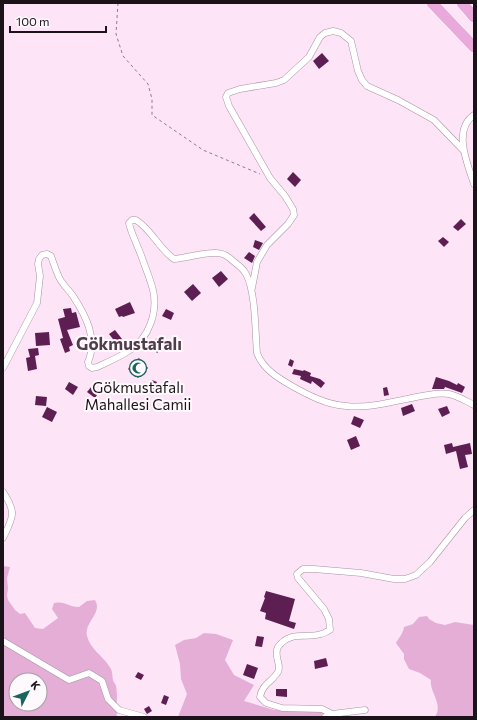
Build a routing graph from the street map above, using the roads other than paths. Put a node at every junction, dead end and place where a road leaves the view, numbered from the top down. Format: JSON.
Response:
{"nodes":[{"id":1,"x":432,"y":3,"type":"edge"},
{"id":2,"x":462,"y":3,"type":"edge"},
{"id":3,"x":474,"y":17,"type":"edge"},
{"id":4,"x":474,"y":46,"type":"edge"},
{"id":5,"x":474,"y":115,"type":"edge"},
{"id":6,"x":463,"y":150,"type":"junction"},
{"id":7,"x":474,"y":184,"type":"edge"},
{"id":8,"x":252,"y":292,"type":"junction"},
{"id":9,"x":3,"y":368,"type":"edge"},
{"id":10,"x":474,"y":405,"type":"edge"},
{"id":11,"x":3,"y":492,"type":"edge"},
{"id":12,"x":474,"y":510,"type":"edge"},
{"id":13,"x":3,"y":538,"type":"edge"},
{"id":14,"x":3,"y":641,"type":"edge"},
{"id":15,"x":365,"y":710,"type":"dead end"},
{"id":16,"x":332,"y":714,"type":"junction"},
{"id":17,"x":144,"y":717,"type":"edge"},
{"id":18,"x":325,"y":717,"type":"edge"}],
"edges":[{"from":1,"to":4,"type":"highway"},
{"from":2,"to":3,"type":"highway"},
{"from":5,"to":6,"type":"street"},
{"from":6,"to":7,"type":"street"},
{"from":6,"to":8,"type":"street"},
{"from":8,"to":9,"type":"street"},
{"from":8,"to":10,"type":"street"},
{"from":11,"to":13,"type":"street"},
{"from":12,"to":16,"type":"street"},
{"from":14,"to":17,"type":"street"},
{"from":15,"to":16,"type":"street"},
{"from":16,"to":18,"type":"street"}]}
